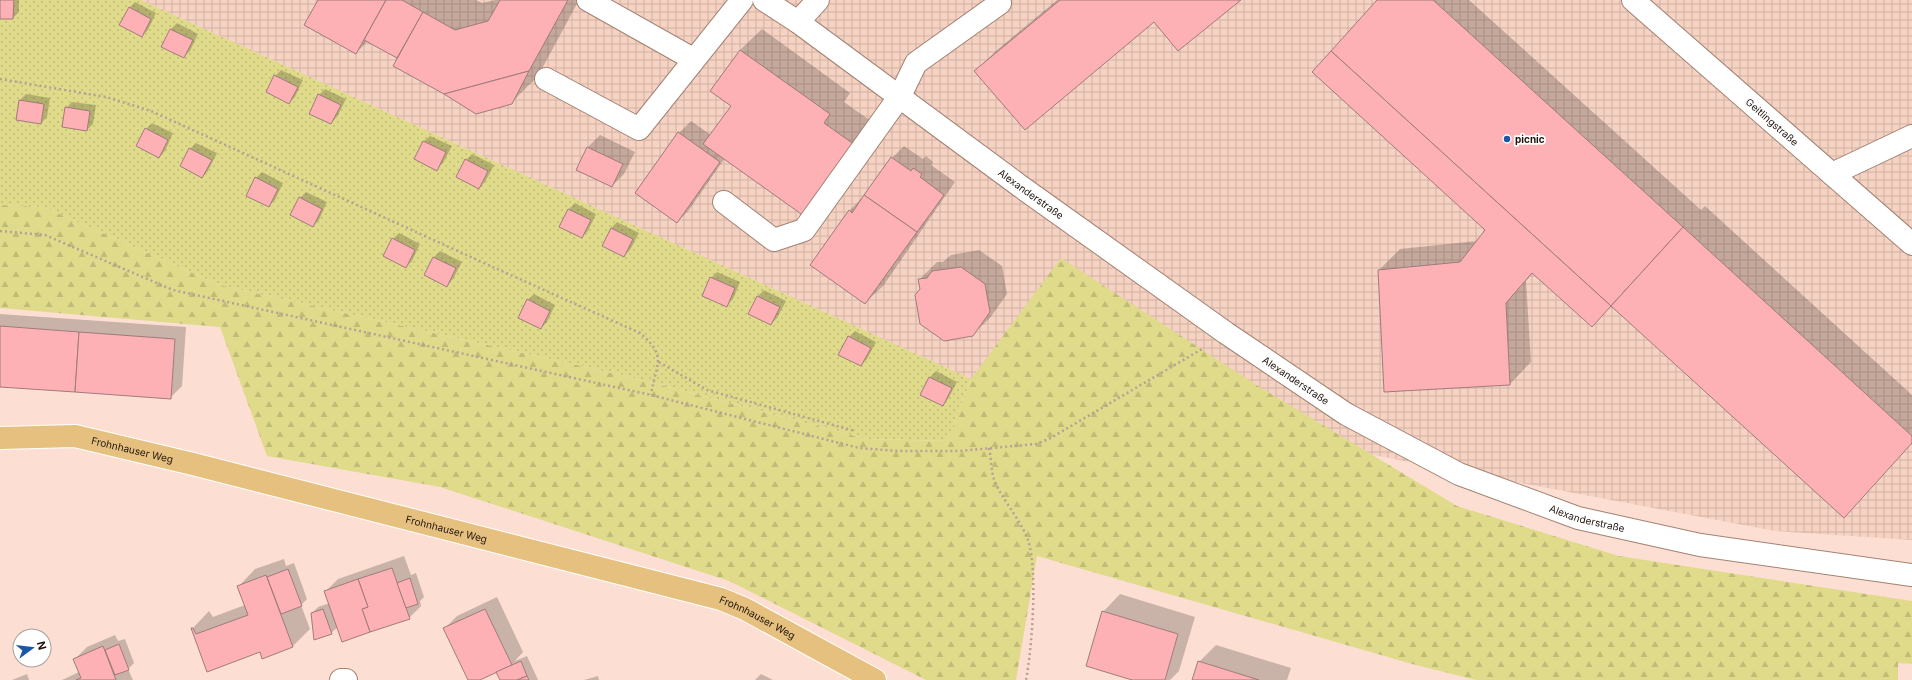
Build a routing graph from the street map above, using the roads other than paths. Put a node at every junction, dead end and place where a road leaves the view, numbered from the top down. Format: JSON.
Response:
{"nodes":[{"id":1,"x":588,"y":0,"type":"edge"},
{"id":2,"x":742,"y":0,"type":"edge"},
{"id":3,"x":764,"y":0,"type":"edge"},
{"id":4,"x":800,"y":0,"type":"edge"},
{"id":5,"x":818,"y":0,"type":"edge"},
{"id":6,"x":1633,"y":0,"type":"edge"},
{"id":7,"x":1000,"y":1,"type":"edge"},
{"id":8,"x":798,"y":22,"type":"junction"},
{"id":9,"x":693,"y":59,"type":"junction"},
{"id":10,"x":546,"y":79,"type":"dead end"},
{"id":11,"x":900,"y":96,"type":"junction"},
{"id":12,"x":1912,"y":136,"type":"edge"},
{"id":13,"x":1832,"y":174,"type":"junction"},
{"id":14,"x":724,"y":202,"type":"dead end"},
{"id":15,"x":1912,"y":244,"type":"edge"},
{"id":16,"x":0,"y":438,"type":"edge"},
{"id":17,"x":1912,"y":575,"type":"edge"},
{"id":18,"x":341,"y":680,"type":"edge"},
{"id":19,"x":346,"y":680,"type":"edge"},
{"id":20,"x":875,"y":680,"type":"edge"}],
"edges":[{"from":1,"to":9,"type":"street"},
{"from":2,"to":9,"type":"street"},
{"from":3,"to":8,"type":"street","name":"Alexanderstraße"},
{"from":4,"to":8,"type":"street"},
{"from":5,"to":8,"type":"street"},
{"from":6,"to":13,"type":"street","name":"Geitlingstraße"},
{"from":7,"to":11,"type":"street"},
{"from":8,"to":11,"type":"street","name":"Alexanderstraße"},
{"from":9,"to":10,"type":"street"},
{"from":11,"to":14,"type":"street"},
{"from":11,"to":17,"type":"street","name":"Alexanderstraße"},
{"from":12,"to":13,"type":"street"},
{"from":13,"to":15,"type":"street","name":"Geitlingstraße"},
{"from":16,"to":20,"type":"main road","name":"Frohnhauser Weg"},
{"from":18,"to":19,"type":"street"}]}
